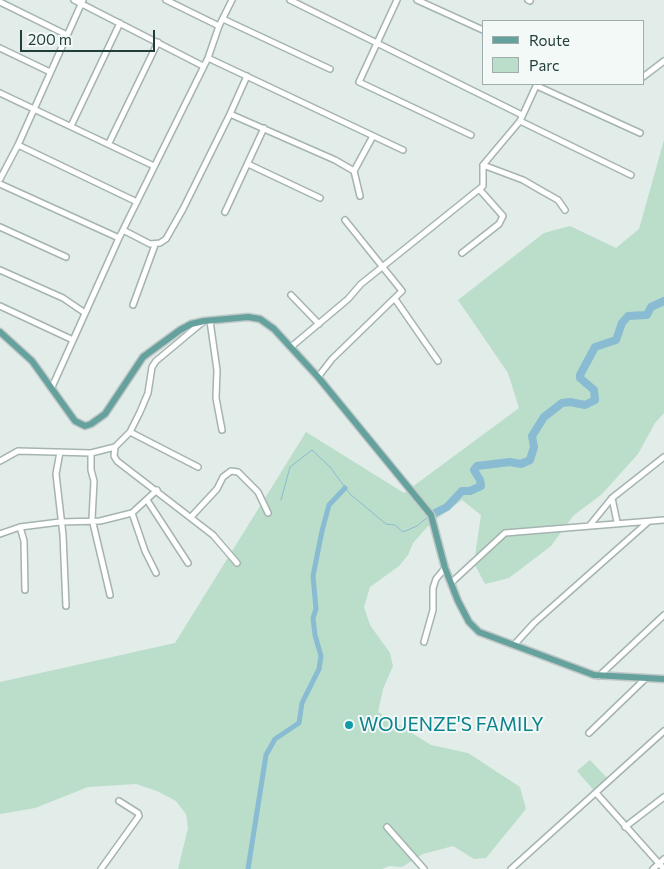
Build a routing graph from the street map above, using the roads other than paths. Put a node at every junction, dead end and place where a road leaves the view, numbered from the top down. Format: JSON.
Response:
{"nodes":[{"id":1,"x":74,"y":0,"type":"edge"},
{"id":2,"x":166,"y":0,"type":"edge"},
{"id":3,"x":232,"y":0,"type":"edge"},
{"id":4,"x":290,"y":0,"type":"edge"},
{"id":5,"x":397,"y":0,"type":"edge"},
{"id":6,"x":417,"y":0,"type":"edge"},
{"id":7,"x":0,"y":2,"type":"edge"},
{"id":8,"x":82,"y":2,"type":"edge"},
{"id":9,"x":222,"y":19,"type":"junction"},
{"id":10,"x":120,"y":23,"type":"junction"},
{"id":11,"x":219,"y":26,"type":"junction"},
{"id":12,"x":482,"y":30,"type":"edge"},
{"id":13,"x":67,"y":35,"type":"junction"},
{"id":14,"x":158,"y":42,"type":"junction"},
{"id":15,"x":376,"y":42,"type":"junction"},
{"id":16,"x":0,"y":48,"type":"edge"},
{"id":17,"x":208,"y":58,"type":"junction"},
{"id":18,"x":663,"y":62,"type":"edge"},
{"id":19,"x":203,"y":66,"type":"junction"},
{"id":20,"x":330,"y":69,"type":"dead end"},
{"id":21,"x":50,"y":72,"type":"junction"},
{"id":22,"x":247,"y":76,"type":"junction"},
{"id":23,"x":644,"y":76,"type":"edge"},
{"id":24,"x":537,"y":85,"type":"edge"},
{"id":25,"x":0,"y":93,"type":"edge"},
{"id":26,"x":34,"y":109,"type":"junction"},
{"id":27,"x":230,"y":114,"type":"junction"},
{"id":28,"x":522,"y":115,"type":"junction"},
{"id":29,"x":520,"y":122,"type":"junction"},
{"id":30,"x":71,"y":126,"type":"junction"},
{"id":31,"x":264,"y":128,"type":"junction"},
{"id":32,"x":640,"y":132,"type":"dead end"},
{"id":33,"x":472,"y":135,"type":"dead end"},
{"id":34,"x":373,"y":136,"type":"junction"},
{"id":35,"x":109,"y":143,"type":"junction"},
{"id":36,"x":18,"y":145,"type":"junction"},
{"id":37,"x":403,"y":150,"type":"dead end"},
{"id":38,"x":248,"y":164,"type":"junction"},
{"id":39,"x":154,"y":166,"type":"junction"},
{"id":40,"x":483,"y":166,"type":"junction"},
{"id":41,"x":354,"y":171,"type":"junction"},
{"id":42,"x":630,"y":175,"type":"dead end"},
{"id":43,"x":0,"y":179,"type":"edge"},
{"id":44,"x":0,"y":184,"type":"edge"},
{"id":45,"x":480,"y":190,"type":"junction"},
{"id":46,"x":360,"y":196,"type":"dead end"},
{"id":47,"x":320,"y":198,"type":"dead end"},
{"id":48,"x":137,"y":202,"type":"junction"},
{"id":49,"x":565,"y":210,"type":"dead end"},
{"id":50,"x":225,"y":212,"type":"dead end"},
{"id":51,"x":345,"y":220,"type":"dead end"},
{"id":52,"x":0,"y":227,"type":"edge"},
{"id":53,"x":123,"y":230,"type":"junction"},
{"id":54,"x":119,"y":238,"type":"junction"},
{"id":55,"x":156,"y":245,"type":"junction"},
{"id":56,"x":462,"y":253,"type":"dead end"},
{"id":57,"x":66,"y":257,"type":"dead end"},
{"id":58,"x":383,"y":266,"type":"junction"},
{"id":59,"x":0,"y":270,"type":"edge"},
{"id":60,"x":291,"y":295,"type":"dead end"},
{"id":61,"x":395,"y":299,"type":"junction"},
{"id":62,"x":133,"y":305,"type":"dead end"},
{"id":63,"x":0,"y":306,"type":"edge"},
{"id":64,"x":85,"y":313,"type":"junction"},
{"id":65,"x":207,"y":321,"type":"junction"},
{"id":66,"x":319,"y":324,"type":"junction"},
{"id":67,"x":0,"y":332,"type":"edge"},
{"id":68,"x":73,"y":340,"type":"junction"},
{"id":69,"x":291,"y":348,"type":"junction"},
{"id":70,"x":438,"y":361,"type":"dead end"},
{"id":71,"x":318,"y":377,"type":"junction"},
{"id":72,"x":52,"y":388,"type":"junction"},
{"id":73,"x":222,"y":430,"type":"dead end"},
{"id":74,"x":130,"y":432,"type":"junction"},
{"id":75,"x":115,"y":447,"type":"junction"},
{"id":76,"x":60,"y":452,"type":"junction"},
{"id":77,"x":91,"y":453,"type":"junction"},
{"id":78,"x":664,"y":457,"type":"edge"},
{"id":79,"x":0,"y":461,"type":"edge"},
{"id":80,"x":198,"y":467,"type":"dead end"},
{"id":81,"x":156,"y":490,"type":"junction"},
{"id":82,"x":612,"y":498,"type":"junction"},
{"id":83,"x":147,"y":500,"type":"junction"},
{"id":84,"x":132,"y":513,"type":"junction"},
{"id":85,"x":268,"y":513,"type":"dead end"},
{"id":86,"x":191,"y":517,"type":"junction"},
{"id":87,"x":92,"y":519,"type":"junction"},
{"id":88,"x":664,"y":520,"type":"edge"},
{"id":89,"x":60,"y":522,"type":"junction"},
{"id":90,"x":617,"y":522,"type":"junction"},
{"id":91,"x":649,"y":522,"type":"junction"},
{"id":92,"x":590,"y":525,"type":"junction"},
{"id":93,"x":20,"y":527,"type":"junction"},
{"id":94,"x":0,"y":534,"type":"edge"},
{"id":95,"x":188,"y":563,"type":"dead end"},
{"id":96,"x":237,"y":563,"type":"dead end"},
{"id":97,"x":445,"y":568,"type":"junction"},
{"id":98,"x":156,"y":573,"type":"dead end"},
{"id":99,"x":452,"y":582,"type":"junction"},
{"id":100,"x":25,"y":590,"type":"dead end"},
{"id":101,"x":110,"y":594,"type":"dead end"},
{"id":102,"x":66,"y":606,"type":"dead end"},
{"id":103,"x":664,"y":615,"type":"edge"},
{"id":104,"x":424,"y":642,"type":"dead end"},
{"id":105,"x":514,"y":645,"type":"junction"},
{"id":106,"x":599,"y":676,"type":"junction"},
{"id":107,"x":646,"y":677,"type":"junction"},
{"id":108,"x":664,"y":679,"type":"edge"},
{"id":109,"x":664,"y":731,"type":"edge"},
{"id":110,"x":589,"y":733,"type":"dead end"},
{"id":111,"x":597,"y":794,"type":"junction"},
{"id":112,"x":664,"y":796,"type":"edge"},
{"id":113,"x":119,"y":801,"type":"dead end"},
{"id":114,"x":387,"y":827,"type":"dead end"},
{"id":115,"x":625,"y":827,"type":"junction"},
{"id":116,"x":662,"y":861,"type":"edge"},
{"id":117,"x":101,"y":869,"type":"edge"},
{"id":118,"x":424,"y":869,"type":"edge"},
{"id":119,"x":511,"y":869,"type":"edge"},
{"id":120,"x":653,"y":869,"type":"edge"},
{"id":121,"x":664,"y":869,"type":"edge"}],
"edges":[{"from":1,"to":8,"type":"street"},
{"from":2,"to":11,"type":"street"},
{"from":3,"to":9,"type":"street"},
{"from":4,"to":15,"type":"street"},
{"from":5,"to":15,"type":"street"},
{"from":6,"to":12,"type":"street"},
{"from":7,"to":13,"type":"street"},
{"from":8,"to":10,"type":"street"},
{"from":8,"to":13,"type":"street"},
{"from":9,"to":11,"type":"street"},
{"from":9,"to":20,"type":"street"},
{"from":10,"to":14,"type":"street"},
{"from":10,"to":30,"type":"street"},
{"from":11,"to":17,"type":"street"},
{"from":13,"to":21,"type":"street"},
{"from":14,"to":19,"type":"street"},
{"from":14,"to":35,"type":"street"},
{"from":15,"to":28,"type":"street"},
{"from":15,"to":33,"type":"street"},
{"from":16,"to":21,"type":"street"},
{"from":17,"to":19,"type":"street"},
{"from":17,"to":22,"type":"street"},
{"from":18,"to":23,"type":"street"},
{"from":19,"to":39,"type":"street"},
{"from":21,"to":26,"type":"street"},
{"from":22,"to":27,"type":"street"},
{"from":22,"to":34,"type":"street"},
{"from":24,"to":28,"type":"street"},
{"from":24,"to":32,"type":"street"},
{"from":25,"to":26,"type":"street"},
{"from":26,"to":30,"type":"street"},
{"from":26,"to":36,"type":"street"},
{"from":27,"to":31,"type":"street"},
{"from":27,"to":55,"type":"street"},
{"from":28,"to":29,"type":"street"},
{"from":29,"to":40,"type":"street"},
{"from":29,"to":42,"type":"street"},
{"from":30,"to":35,"type":"street"},
{"from":31,"to":38,"type":"street"},
{"from":31,"to":41,"type":"street"},
{"from":34,"to":37,"type":"street"},
{"from":34,"to":41,"type":"street"},
{"from":35,"to":39,"type":"street"},
{"from":36,"to":43,"type":"street"},
{"from":36,"to":48,"type":"street"},
{"from":38,"to":47,"type":"street"},
{"from":38,"to":50,"type":"street"},
{"from":39,"to":48,"type":"street"},
{"from":40,"to":45,"type":"street"},
{"from":40,"to":49,"type":"street"},
{"from":41,"to":46,"type":"street"},
{"from":44,"to":54,"type":"street"},
{"from":45,"to":56,"type":"street"},
{"from":45,"to":58,"type":"street"},
{"from":48,"to":53,"type":"street"},
{"from":51,"to":58,"type":"street"},
{"from":52,"to":57,"type":"street"},
{"from":53,"to":54,"type":"street"},
{"from":53,"to":55,"type":"street"},
{"from":54,"to":64,"type":"street"},
{"from":55,"to":62,"type":"street"},
{"from":58,"to":61,"type":"street"},
{"from":58,"to":66,"type":"street"},
{"from":59,"to":64,"type":"street"},
{"from":60,"to":66,"type":"street"},
{"from":61,"to":70,"type":"street"},
{"from":61,"to":71,"type":"street"},
{"from":63,"to":68,"type":"street"},
{"from":64,"to":68,"type":"street"},
{"from":65,"to":69,"type":"main road"},
{"from":65,"to":72,"type":"main road"},
{"from":65,"to":73,"type":"street"},
{"from":65,"to":74,"type":"street"},
{"from":66,"to":69,"type":"street"},
{"from":67,"to":72,"type":"main road"},
{"from":68,"to":72,"type":"street"},
{"from":69,"to":71,"type":"main road"},
{"from":71,"to":97,"type":"main road"},
{"from":74,"to":75,"type":"street"},
{"from":74,"to":80,"type":"street"},
{"from":75,"to":77,"type":"street"},
{"from":75,"to":81,"type":"street"},
{"from":76,"to":77,"type":"street"},
{"from":76,"to":79,"type":"street"},
{"from":76,"to":89,"type":"street"},
{"from":77,"to":87,"type":"street"},
{"from":78,"to":82,"type":"street"},
{"from":81,"to":83,"type":"street"},
{"from":81,"to":86,"type":"street"},
{"from":82,"to":90,"type":"street"},
{"from":82,"to":92,"type":"street"},
{"from":83,"to":84,"type":"street"},
{"from":83,"to":95,"type":"street"},
{"from":84,"to":87,"type":"street"},
{"from":84,"to":98,"type":"street"},
{"from":85,"to":86,"type":"street"},
{"from":86,"to":96,"type":"street"},
{"from":87,"to":89,"type":"street"},
{"from":87,"to":101,"type":"street"},
{"from":88,"to":91,"type":"street"},
{"from":89,"to":93,"type":"street"},
{"from":89,"to":102,"type":"street"},
{"from":90,"to":91,"type":"street"},
{"from":90,"to":92,"type":"street"},
{"from":91,"to":105,"type":"street"},
{"from":92,"to":99,"type":"street"},
{"from":93,"to":94,"type":"street"},
{"from":93,"to":100,"type":"street"},
{"from":97,"to":99,"type":"main road"},
{"from":97,"to":104,"type":"street"},
{"from":99,"to":105,"type":"main road"},
{"from":103,"to":106,"type":"street"},
{"from":105,"to":106,"type":"main road"},
{"from":106,"to":107,"type":"main road"},
{"from":107,"to":108,"type":"main road"},
{"from":107,"to":110,"type":"street"},
{"from":109,"to":111,"type":"street"},
{"from":111,"to":115,"type":"street"},
{"from":111,"to":119,"type":"street"},
{"from":112,"to":115,"type":"street"},
{"from":113,"to":117,"type":"street"},
{"from":114,"to":118,"type":"street"},
{"from":115,"to":116,"type":"street"},
{"from":116,"to":120,"type":"street"},
{"from":116,"to":121,"type":"street"}]}
